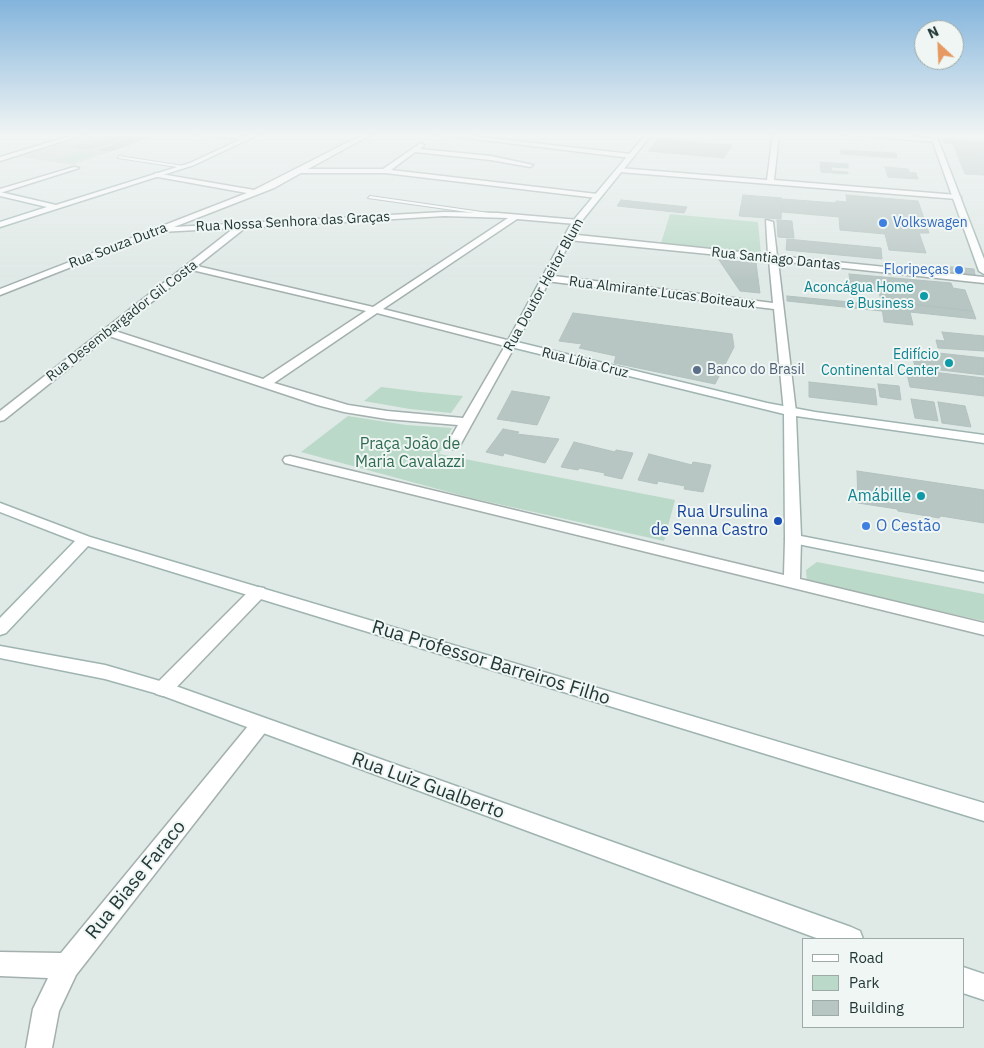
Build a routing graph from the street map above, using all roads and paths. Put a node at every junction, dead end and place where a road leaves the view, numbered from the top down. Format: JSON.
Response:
{"nodes":[{"id":1,"x":29,"y":183,"type":"edge"},
{"id":2,"x":133,"y":183,"type":"edge"},
{"id":3,"x":203,"y":183,"type":"edge"},
{"id":4,"x":275,"y":183,"type":"edge"},
{"id":5,"x":486,"y":183,"type":"edge"},
{"id":6,"x":609,"y":183,"type":"edge"},
{"id":7,"x":781,"y":183,"type":"edge"},
{"id":8,"x":952,"y":183,"type":"edge"},
{"id":9,"x":0,"y":192,"type":"edge"},
{"id":10,"x":255,"y":192,"type":"junction"},
{"id":11,"x":597,"y":196,"type":"junction"},
{"id":12,"x":370,"y":197,"type":"dead end"},
{"id":13,"x":957,"y":197,"type":"junction"},
{"id":14,"x":56,"y":207,"type":"junction"},
{"id":15,"x":498,"y":215,"type":"junction"},
{"id":16,"x":515,"y":217,"type":"junction"},
{"id":17,"x":576,"y":222,"type":"junction"},
{"id":18,"x":769,"y":222,"type":"dead end"},
{"id":19,"x":0,"y":224,"type":"edge"},
{"id":20,"x":243,"y":225,"type":"junction"},
{"id":21,"x":159,"y":230,"type":"junction"},
{"id":22,"x":568,"y":237,"type":"junction"},
{"id":23,"x":773,"y":259,"type":"junction"},
{"id":24,"x":190,"y":267,"type":"junction"},
{"id":25,"x":984,"y":271,"type":"edge"},
{"id":26,"x":546,"y":278,"type":"junction"},
{"id":27,"x":984,"y":280,"type":"edge"},
{"id":28,"x":0,"y":292,"type":"edge"},
{"id":29,"x":779,"y":307,"type":"junction"},
{"id":30,"x":375,"y":310,"type":"junction"},
{"id":31,"x":108,"y":332,"type":"junction"},
{"id":32,"x":511,"y":344,"type":"junction"},
{"id":33,"x":265,"y":383,"type":"junction"},
{"id":34,"x":790,"y":412,"type":"junction"},
{"id":35,"x":0,"y":417,"type":"edge"},
{"id":36,"x":466,"y":422,"type":"junction"},
{"id":37,"x":984,"y":439,"type":"edge"},
{"id":38,"x":453,"y":446,"type":"dead end"},
{"id":39,"x":290,"y":460,"type":"dead end"},
{"id":40,"x":0,"y":507,"type":"edge"},
{"id":41,"x":793,"y":539,"type":"junction"},
{"id":42,"x":85,"y":540,"type":"junction"},
{"id":43,"x":984,"y":579,"type":"edge"},
{"id":44,"x":792,"y":582,"type":"junction"},
{"id":45,"x":258,"y":592,"type":"junction"},
{"id":46,"x":0,"y":629,"type":"edge"},
{"id":47,"x":984,"y":629,"type":"edge"},
{"id":48,"x":0,"y":652,"type":"edge"},
{"id":49,"x":163,"y":689,"type":"junction"},
{"id":50,"x":260,"y":725,"type":"junction"},
{"id":51,"x":984,"y":812,"type":"edge"},
{"id":52,"x":848,"y":938,"type":"edge"},
{"id":53,"x":0,"y":964,"type":"edge"},
{"id":54,"x":67,"y":966,"type":"junction"},
{"id":55,"x":964,"y":980,"type":"edge"},
{"id":56,"x":984,"y":988,"type":"edge"},
{"id":57,"x":39,"y":1048,"type":"edge"}],
"edges":[{"from":1,"to":9,"type":"street"},
{"from":2,"to":14,"type":"street"},
{"from":3,"to":10,"type":"street"},
{"from":4,"to":10,"type":"street","name":"Rua Souza Dutra"},
{"from":5,"to":11,"type":"street"},
{"from":6,"to":11,"type":"street","name":"Rua Doutor Heitor Blum"},
{"from":7,"to":13,"type":"street"},
{"from":8,"to":13,"type":"street"},
{"from":9,"to":14,"type":"street"},
{"from":10,"to":21,"type":"street","name":"Rua Souza Dutra"},
{"from":11,"to":17,"type":"street","name":"Rua Doutor Heitor Blum"},
{"from":12,"to":15,"type":"lane"},
{"from":13,"to":25,"type":"street"},
{"from":14,"to":19,"type":"street"},
{"from":15,"to":16,"type":"street","name":"Rua Nossa Senhora das Graças"},
{"from":15,"to":20,"type":"street","name":"Rua Nossa Senhora das Graças"},
{"from":16,"to":17,"type":"street","name":"Rua Nossa Senhora das Graças"},
{"from":16,"to":30,"type":"street"},
{"from":17,"to":22,"type":"street","name":"Rua Doutor Heitor Blum"},
{"from":18,"to":23,"type":"street"},
{"from":20,"to":21,"type":"street","name":"Rua Nossa Senhora das Graças"},
{"from":20,"to":24,"type":"street","name":"Rua Desembargador Gil Costa"},
{"from":21,"to":28,"type":"street","name":"Rua Souza Dutra"},
{"from":22,"to":23,"type":"street","name":"Rua Santiago Dantas"},
{"from":22,"to":26,"type":"street","name":"Rua Doutor Heitor Blum"},
{"from":23,"to":27,"type":"street","name":"Rua Santiago Dantas"},
{"from":23,"to":29,"type":"street"},
{"from":24,"to":30,"type":"street","name":"Rua Líbia Cruz"},
{"from":24,"to":31,"type":"street","name":"Rua Desembargador Gil Costa"},
{"from":26,"to":29,"type":"street","name":"Rua Almirante Lucas Boiteaux"},
{"from":26,"to":32,"type":"street","name":"Rua Doutor Heitor Blum"},
{"from":29,"to":34,"type":"street"},
{"from":30,"to":32,"type":"street","name":"Rua Líbia Cruz"},
{"from":30,"to":33,"type":"street"},
{"from":31,"to":33,"type":"street"},
{"from":31,"to":35,"type":"street","name":"Rua Desembargador Gil Costa"},
{"from":32,"to":34,"type":"street","name":"Rua Líbia Cruz"},
{"from":32,"to":36,"type":"street","name":"Rua Doutor Heitor Blum"},
{"from":33,"to":36,"type":"street"},
{"from":34,"to":37,"type":"street","name":"Rua Líbia Cruz"},
{"from":34,"to":41,"type":"street"},
{"from":36,"to":38,"type":"street","name":"Rua Doutor Heitor Blum"},
{"from":39,"to":44,"type":"street"},
{"from":40,"to":42,"type":"street","name":"Rua Professor Barreiros Filho"},
{"from":41,"to":43,"type":"street"},
{"from":41,"to":44,"type":"street"},
{"from":42,"to":45,"type":"street","name":"Rua Professor Barreiros Filho"},
{"from":42,"to":46,"type":"street"},
{"from":44,"to":47,"type":"street"},
{"from":45,"to":49,"type":"street"},
{"from":45,"to":51,"type":"street","name":"Rua Professor Barreiros Filho"},
{"from":48,"to":49,"type":"street","name":"Rua Luiz Gualberto"},
{"from":49,"to":50,"type":"street","name":"Rua Luiz Gualberto"},
{"from":50,"to":52,"type":"street","name":"Rua Luiz Gualberto"},
{"from":50,"to":54,"type":"street","name":"Rua Biase Faraco"},
{"from":53,"to":54,"type":"street"},
{"from":54,"to":57,"type":"street","name":"Rua Biase Faraco"},
{"from":55,"to":56,"type":"street"}]}
